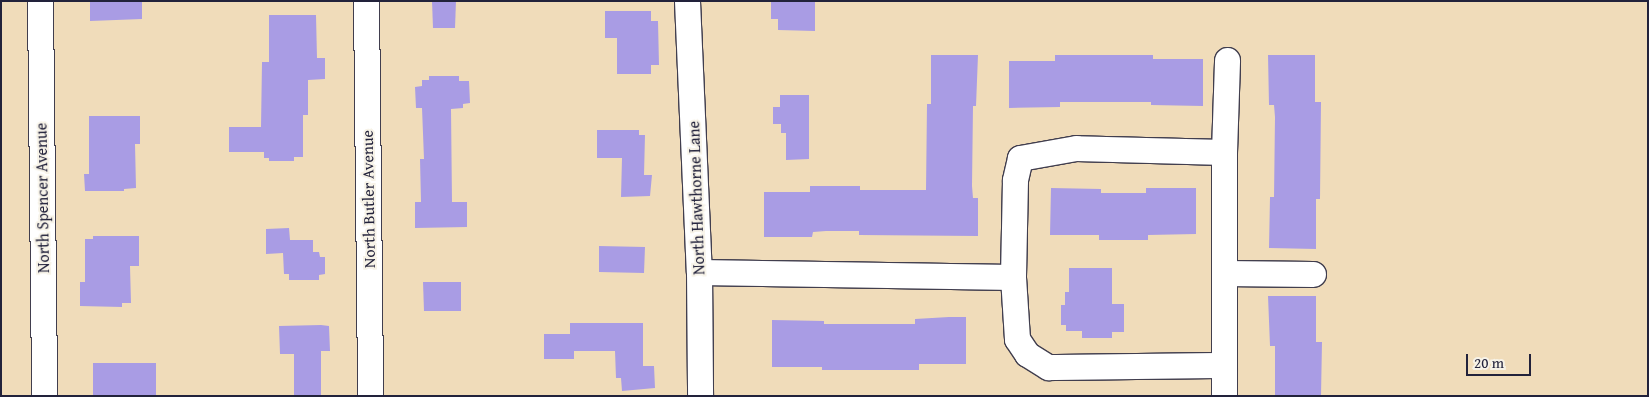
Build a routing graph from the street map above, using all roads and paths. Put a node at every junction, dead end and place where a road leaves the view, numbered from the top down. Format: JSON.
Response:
{"nodes":[{"id":1,"x":40,"y":1,"type":"edge"},
{"id":2,"x":366,"y":1,"type":"edge"},
{"id":3,"x":688,"y":1,"type":"edge"},
{"id":4,"x":1227,"y":60,"type":"dead end"},
{"id":5,"x":1224,"y":152,"type":"junction"},
{"id":6,"x":699,"y":272,"type":"junction"},
{"id":7,"x":1224,"y":273,"type":"junction"},
{"id":8,"x":1313,"y":274,"type":"dead end"},
{"id":9,"x":1013,"y":277,"type":"junction"},
{"id":10,"x":1224,"y":365,"type":"junction"},
{"id":11,"x":44,"y":396,"type":"edge"},
{"id":12,"x":370,"y":396,"type":"edge"},
{"id":13,"x":700,"y":396,"type":"edge"},
{"id":14,"x":1224,"y":396,"type":"edge"}],
"edges":[{"from":1,"to":11,"type":"street","name":"North Spencer Avenue"},
{"from":2,"to":12,"type":"street","name":"North Butler Avenue"},
{"from":3,"to":6,"type":"street","name":"North Hawthorne Lane"},
{"from":4,"to":5,"type":"street"},
{"from":5,"to":7,"type":"street"},
{"from":5,"to":9,"type":"street"},
{"from":6,"to":9,"type":"street"},
{"from":6,"to":13,"type":"street","name":"North Hawthorne Lane"},
{"from":7,"to":8,"type":"street"},
{"from":7,"to":10,"type":"street"},
{"from":9,"to":10,"type":"street"},
{"from":10,"to":14,"type":"street"}]}
